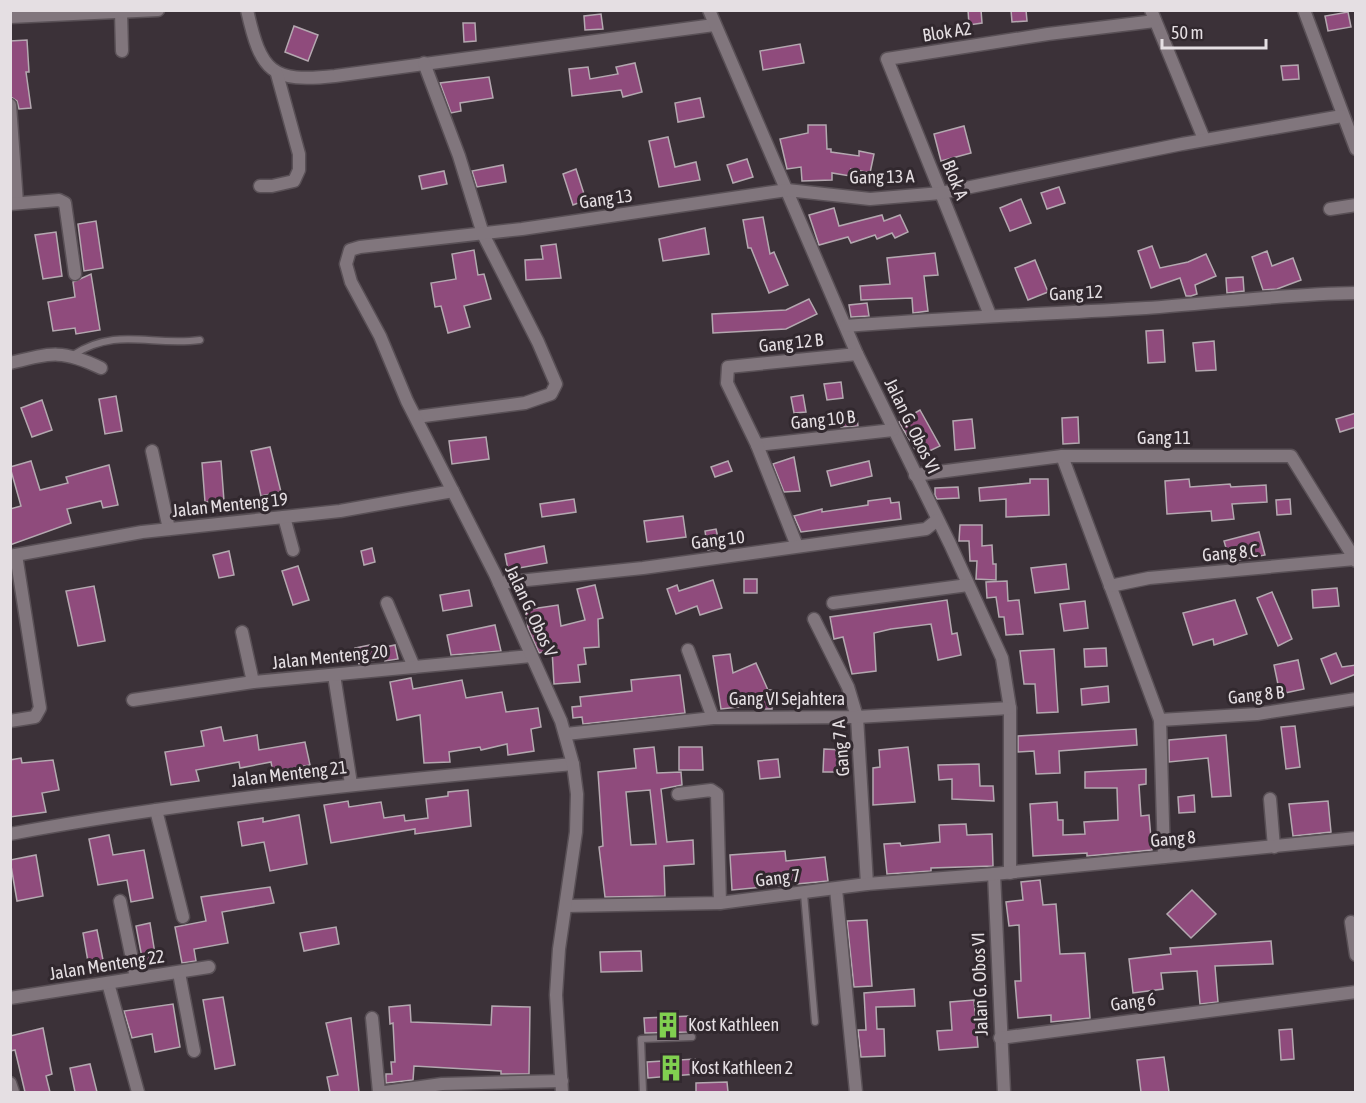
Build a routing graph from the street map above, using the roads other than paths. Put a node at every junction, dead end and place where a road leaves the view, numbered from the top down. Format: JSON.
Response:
{"nodes":[{"id":1,"x":158,"y":10,"type":"edge"},
{"id":2,"x":247,"y":10,"type":"edge"},
{"id":3,"x":709,"y":10,"type":"edge"},
{"id":4,"x":1304,"y":10,"type":"edge"},
{"id":5,"x":121,"y":12,"type":"edge"},
{"id":6,"x":10,"y":16,"type":"edge"},
{"id":7,"x":1153,"y":16,"type":"edge"},
{"id":8,"x":714,"y":25,"type":"junction"},
{"id":9,"x":122,"y":51,"type":"dead end"},
{"id":10,"x":887,"y":59,"type":"joint"},
{"id":11,"x":424,"y":63,"type":"junction"},
{"id":12,"x":277,"y":74,"type":"junction"},
{"id":13,"x":10,"y":105,"type":"edge"},
{"id":14,"x":1342,"y":116,"type":"junction"},
{"id":15,"x":1204,"y":139,"type":"junction"},
{"id":16,"x":1356,"y":149,"type":"edge"},
{"id":17,"x":260,"y":186,"type":"dead end"},
{"id":18,"x":787,"y":190,"type":"junction"},
{"id":19,"x":941,"y":193,"type":"junction"},
{"id":20,"x":14,"y":203,"type":"edge"},
{"id":21,"x":1356,"y":205,"type":"edge"},
{"id":22,"x":1330,"y":209,"type":"dead end"},
{"id":23,"x":483,"y":234,"type":"junction"},
{"id":24,"x":429,"y":238,"type":"joint"},
{"id":25,"x":75,"y":274,"type":"dead end"},
{"id":26,"x":1356,"y":293,"type":"edge"},
{"id":27,"x":990,"y":315,"type":"junction"},
{"id":28,"x":846,"y":326,"type":"junction"},
{"id":29,"x":200,"y":340,"type":"dead end"},
{"id":30,"x":857,"y":354,"type":"junction"},
{"id":31,"x":72,"y":356,"type":"junction"},
{"id":32,"x":10,"y":363,"type":"edge"},
{"id":33,"x":102,"y":368,"type":"dead end"},
{"id":34,"x":416,"y":417,"type":"junction"},
{"id":35,"x":892,"y":430,"type":"junction"},
{"id":36,"x":757,"y":445,"type":"junction"},
{"id":37,"x":152,"y":451,"type":"dead end"},
{"id":38,"x":1062,"y":456,"type":"junction"},
{"id":39,"x":915,"y":474,"type":"junction"},
{"id":40,"x":453,"y":491,"type":"junction"},
{"id":41,"x":285,"y":517,"type":"junction"},
{"id":42,"x":938,"y":520,"type":"junction"},
{"id":43,"x":169,"y":529,"type":"junction"},
{"id":44,"x":797,"y":546,"type":"junction"},
{"id":45,"x":294,"y":550,"type":"dead end"},
{"id":46,"x":13,"y":555,"type":"edge"},
{"id":47,"x":1355,"y":560,"type":"edge"},
{"id":48,"x":499,"y":583,"type":"junction"},
{"id":49,"x":968,"y":585,"type":"junction"},
{"id":50,"x":1110,"y":586,"type":"junction"},
{"id":51,"x":387,"y":603,"type":"dead end"},
{"id":52,"x":833,"y":603,"type":"dead end"},
{"id":53,"x":814,"y":619,"type":"dead end"},
{"id":54,"x":242,"y":632,"type":"dead end"},
{"id":55,"x":688,"y":650,"type":"dead end"},
{"id":56,"x":531,"y":656,"type":"junction"},
{"id":57,"x":414,"y":667,"type":"junction"},
{"id":58,"x":334,"y":675,"type":"junction"},
{"id":59,"x":253,"y":682,"type":"junction"},
{"id":60,"x":1356,"y":699,"type":"edge"},
{"id":61,"x":133,"y":700,"type":"dead end"},
{"id":62,"x":1010,"y":708,"type":"junction"},
{"id":63,"x":857,"y":717,"type":"junction"},
{"id":64,"x":713,"y":718,"type":"junction"},
{"id":65,"x":1160,"y":720,"type":"junction"},
{"id":66,"x":10,"y":722,"type":"edge"},
{"id":67,"x":566,"y":734,"type":"junction"},
{"id":68,"x":573,"y":764,"type":"junction"},
{"id":69,"x":351,"y":784,"type":"junction"},
{"id":70,"x":678,"y":794,"type":"dead end"},
{"id":71,"x":1270,"y":799,"type":"dead end"},
{"id":72,"x":156,"y":810,"type":"junction"},
{"id":73,"x":10,"y":834,"type":"edge"},
{"id":74,"x":1356,"y":838,"type":"edge"},
{"id":75,"x":1274,"y":848,"type":"junction"},
{"id":76,"x":1164,"y":857,"type":"junction"},
{"id":77,"x":1010,"y":873,"type":"junction"},
{"id":78,"x":994,"y":874,"type":"junction"},
{"id":79,"x":867,"y":884,"type":"junction"},
{"id":80,"x":836,"y":889,"type":"junction"},
{"id":81,"x":804,"y":894,"type":"junction"},
{"id":82,"x":120,"y":901,"type":"dead end"},
{"id":83,"x":720,"y":903,"type":"junction"},
{"id":84,"x":566,"y":906,"type":"junction"},
{"id":85,"x":183,"y":917,"type":"dead end"},
{"id":86,"x":1351,"y":922,"type":"dead end"},
{"id":87,"x":1356,"y":955,"type":"edge"},
{"id":88,"x":209,"y":968,"type":"dead end"},
{"id":89,"x":179,"y":973,"type":"junction"},
{"id":90,"x":136,"y":978,"type":"junction"},
{"id":91,"x":108,"y":983,"type":"junction"},
{"id":92,"x":1356,"y":992,"type":"edge"},
{"id":93,"x":10,"y":998,"type":"edge"},
{"id":94,"x":372,"y":1018,"type":"dead end"},
{"id":95,"x":815,"y":1022,"type":"dead end"},
{"id":96,"x":692,"y":1037,"type":"dead end"},
{"id":97,"x":1000,"y":1038,"type":"junction"},
{"id":98,"x":194,"y":1051,"type":"dead end"},
{"id":99,"x":10,"y":1083,"type":"edge"},
{"id":100,"x":488,"y":1087,"type":"edge"},
{"id":101,"x":562,"y":1087,"type":"edge"},
{"id":102,"x":426,"y":1090,"type":"edge"},
{"id":103,"x":13,"y":1092,"type":"edge"},
{"id":104,"x":138,"y":1092,"type":"edge"},
{"id":105,"x":378,"y":1092,"type":"edge"},
{"id":106,"x":385,"y":1092,"type":"edge"},
{"id":107,"x":643,"y":1092,"type":"edge"},
{"id":108,"x":856,"y":1092,"type":"edge"},
{"id":109,"x":1004,"y":1092,"type":"edge"}],
"edges":[{"from":1,"to":5,"type":"street"},
{"from":2,"to":12,"type":"street"},
{"from":3,"to":8,"type":"street","name":"Jalan G. Obos VI"},
{"from":4,"to":14,"type":"street"},
{"from":5,"to":6,"type":"street"},
{"from":5,"to":9,"type":"street"},
{"from":7,"to":10,"type":"street","name":"Blok A2"},
{"from":7,"to":15,"type":"street"},
{"from":8,"to":11,"type":"street"},
{"from":8,"to":18,"type":"street","name":"Jalan G. Obos VI"},
{"from":10,"to":19,"type":"street","name":"Blok A"},
{"from":11,"to":12,"type":"street"},
{"from":11,"to":23,"type":"street"},
{"from":12,"to":17,"type":"street"},
{"from":13,"to":20,"type":"street"},
{"from":14,"to":15,"type":"street","name":"Gang 13 A"},
{"from":14,"to":16,"type":"street"},
{"from":15,"to":19,"type":"street","name":"Gang 13 A"},
{"from":18,"to":19,"type":"street","name":"Gang 13 A"},
{"from":18,"to":23,"type":"street","name":"Gang 13"},
{"from":18,"to":28,"type":"street","name":"Jalan G. Obos VI"},
{"from":19,"to":27,"type":"street","name":"Blok A"},
{"from":20,"to":25,"type":"street"},
{"from":21,"to":22,"type":"street"},
{"from":23,"to":24,"type":"street","name":"Gang 13"},
{"from":23,"to":34,"type":"street"},
{"from":24,"to":34,"type":"street","name":"Jalan G. Obos V"},
{"from":26,"to":27,"type":"street","name":"Gang 12"},
{"from":27,"to":28,"type":"street","name":"Gang 12"},
{"from":28,"to":30,"type":"street","name":"Jalan G. Obos VI"},
{"from":29,"to":31,"type":"lane"},
{"from":30,"to":35,"type":"street","name":"Jalan G. Obos VI"},
{"from":30,"to":36,"type":"street","name":"Gang 12 B"},
{"from":31,"to":32,"type":"street"},
{"from":31,"to":33,"type":"street"},
{"from":34,"to":40,"type":"street","name":"Jalan G. Obos V"},
{"from":35,"to":36,"type":"street","name":"Gang 10 B"},
{"from":35,"to":39,"type":"street","name":"Jalan G. Obos VI"},
{"from":36,"to":44,"type":"street"},
{"from":37,"to":43,"type":"street"},
{"from":38,"to":39,"type":"street","name":"Gang 11"},
{"from":38,"to":47,"type":"street","name":"Gang 11"},
{"from":38,"to":50,"type":"street"},
{"from":39,"to":42,"type":"street","name":"Jalan G. Obos VI"},
{"from":40,"to":41,"type":"street","name":"Jalan Menteng 19"},
{"from":40,"to":48,"type":"street","name":"Jalan G. Obos V"},
{"from":41,"to":43,"type":"street","name":"Jalan Menteng 19"},
{"from":41,"to":45,"type":"street"},
{"from":42,"to":44,"type":"street","name":"Gang 10"},
{"from":42,"to":49,"type":"street","name":"Jalan G. Obos VI"},
{"from":43,"to":46,"type":"street","name":"Jalan Menteng 19"},
{"from":44,"to":48,"type":"street","name":"Gang 10"},
{"from":46,"to":66,"type":"street"},
{"from":47,"to":50,"type":"street","name":"Gang 8 C"},
{"from":48,"to":56,"type":"street","name":"Jalan G. Obos V"},
{"from":49,"to":52,"type":"street"},
{"from":49,"to":62,"type":"street","name":"Jalan G. Obos VI"},
{"from":50,"to":65,"type":"street"},
{"from":51,"to":57,"type":"street"},
{"from":53,"to":63,"type":"street","name":"Gang 7 A"},
{"from":54,"to":59,"type":"street"},
{"from":55,"to":64,"type":"street"},
{"from":56,"to":57,"type":"street","name":"Jalan Menteng 20"},
{"from":56,"to":67,"type":"street","name":"Jalan G. Obos V"},
{"from":57,"to":58,"type":"street","name":"Jalan Menteng 20"},
{"from":58,"to":59,"type":"street","name":"Jalan Menteng 20"},
{"from":58,"to":69,"type":"street"},
{"from":59,"to":61,"type":"street","name":"Jalan Menteng 20"},
{"from":60,"to":65,"type":"street","name":"Gang 8 B"},
{"from":62,"to":63,"type":"street","name":"Gang VI Sejahtera"},
{"from":62,"to":77,"type":"street","name":"Jalan G. Obos VI"},
{"from":63,"to":64,"type":"street","name":"Gang VI Sejahtera"},
{"from":63,"to":79,"type":"street","name":"Gang 7 A"},
{"from":64,"to":67,"type":"street","name":"Gang VI Sejahtera"},
{"from":65,"to":76,"type":"street"},
{"from":67,"to":68,"type":"street","name":"Jalan G. Obos V"},
{"from":68,"to":69,"type":"street","name":"Jalan Menteng 21"},
{"from":68,"to":84,"type":"street","name":"Jalan G. Obos V"},
{"from":69,"to":72,"type":"street","name":"Jalan Menteng 21"},
{"from":70,"to":83,"type":"street"},
{"from":71,"to":75,"type":"street"},
{"from":72,"to":73,"type":"street","name":"Jalan Menteng 21"},
{"from":72,"to":85,"type":"street"},
{"from":74,"to":75,"type":"street","name":"Gang 8"},
{"from":75,"to":76,"type":"street","name":"Gang 8"},
{"from":76,"to":77,"type":"street","name":"Gang 8"},
{"from":77,"to":78,"type":"street","name":"Gang 8"},
{"from":78,"to":79,"type":"street","name":"Gang 7"},
{"from":78,"to":97,"type":"street","name":"Jalan G. Obos VI"},
{"from":79,"to":80,"type":"street","name":"Gang 7"},
{"from":80,"to":81,"type":"street","name":"Gang 7"},
{"from":80,"to":108,"type":"street"},
{"from":81,"to":83,"type":"street","name":"Gang 7"},
{"from":81,"to":95,"type":"lane"},
{"from":82,"to":90,"type":"street"},
{"from":83,"to":84,"type":"street","name":"Gang 7"},
{"from":84,"to":101,"type":"street","name":"Jalan G. Obos V"},
{"from":86,"to":87,"type":"street"},
{"from":88,"to":89,"type":"street","name":"Jalan Menteng 22"},
{"from":89,"to":90,"type":"street","name":"Jalan Menteng 22"},
{"from":89,"to":98,"type":"street"},
{"from":90,"to":91,"type":"street","name":"Jalan Menteng 22"},
{"from":91,"to":93,"type":"street","name":"Jalan Menteng 22"},
{"from":91,"to":104,"type":"street"},
{"from":92,"to":97,"type":"street","name":"Gang 6"},
{"from":94,"to":105,"type":"street"},
{"from":96,"to":107,"type":"lane"},
{"from":97,"to":109,"type":"street","name":"Jalan G. Obos VI"},
{"from":99,"to":103,"type":"street"},
{"from":100,"to":101,"type":"street"},
{"from":100,"to":102,"type":"street"},
{"from":102,"to":106,"type":"street"}]}
